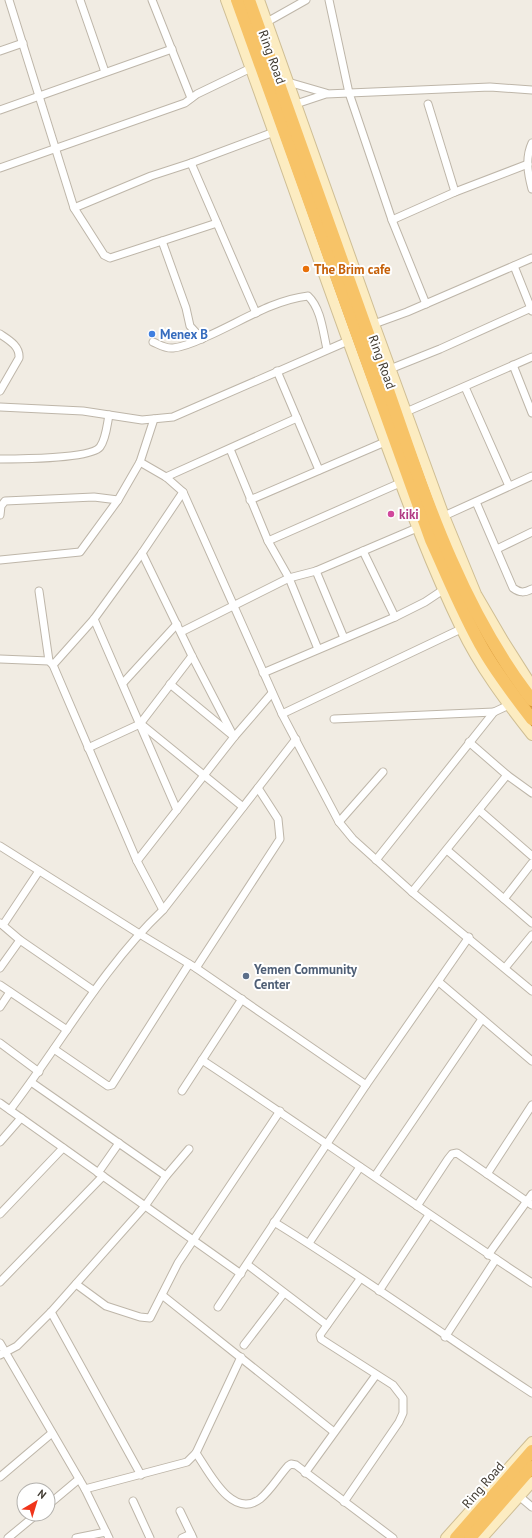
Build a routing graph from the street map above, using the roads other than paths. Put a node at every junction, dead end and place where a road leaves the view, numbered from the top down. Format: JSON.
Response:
{"nodes":[{"id":1,"x":9,"y":0,"type":"edge"},
{"id":2,"x":80,"y":0,"type":"edge"},
{"id":3,"x":152,"y":0,"type":"edge"},
{"id":4,"x":226,"y":0,"type":"edge"},
{"id":5,"x":237,"y":0,"type":"edge"},
{"id":6,"x":249,"y":0,"type":"edge"},
{"id":7,"x":259,"y":0,"type":"edge"},
{"id":8,"x":306,"y":0,"type":"edge"},
{"id":9,"x":329,"y":0,"type":"edge"},
{"id":10,"x":267,"y":22,"type":"junction"},
{"id":11,"x":23,"y":43,"type":"junction"},
{"id":12,"x":172,"y":49,"type":"junction"},
{"id":13,"x":0,"y":51,"type":"edge"},
{"id":14,"x":251,"y":68,"type":"junction"},
{"id":15,"x":105,"y":72,"type":"junction"},
{"id":16,"x":288,"y":82,"type":"junction"},
{"id":17,"x":532,"y":90,"type":"edge"},
{"id":18,"x":349,"y":92,"type":"junction"},
{"id":19,"x":326,"y":94,"type":"junction"},
{"id":20,"x":39,"y":96,"type":"junction"},
{"id":21,"x":192,"y":98,"type":"junction"},
{"id":22,"x":296,"y":104,"type":"junction"},
{"id":23,"x":428,"y":104,"type":"dead end"},
{"id":24,"x":0,"y":110,"type":"edge"},
{"id":25,"x":274,"y":132,"type":"junction"},
{"id":26,"x":532,"y":143,"type":"edge"},
{"id":27,"x":56,"y":149,"type":"junction"},
{"id":28,"x":191,"y":163,"type":"junction"},
{"id":29,"x":528,"y":164,"type":"junction"},
{"id":30,"x":0,"y":168,"type":"edge"},
{"id":31,"x":532,"y":189,"type":"edge"},
{"id":32,"x":455,"y":192,"type":"junction"},
{"id":33,"x":74,"y":208,"type":"junction"},
{"id":34,"x":392,"y":220,"type":"junction"},
{"id":35,"x":217,"y":223,"type":"junction"},
{"id":36,"x":162,"y":241,"type":"junction"},
{"id":37,"x":532,"y":258,"type":"edge"},
{"id":38,"x":514,"y":266,"type":"junction"},
{"id":39,"x":426,"y":304,"type":"junction"},
{"id":40,"x":531,"y":309,"type":"edge"},
{"id":41,"x":256,"y":313,"type":"junction"},
{"id":42,"x":374,"y":324,"type":"junction"},
{"id":43,"x":0,"y":334,"type":"edge"},
{"id":44,"x":202,"y":339,"type":"junction"},
{"id":45,"x":348,"y":341,"type":"junction"},
{"id":46,"x":153,"y":342,"type":"dead end"},
{"id":47,"x":327,"y":349,"type":"junction"},
{"id":48,"x":532,"y":357,"type":"edge"},
{"id":49,"x":513,"y":365,"type":"junction"},
{"id":50,"x":390,"y":369,"type":"junction"},
{"id":51,"x":277,"y":371,"type":"junction"},
{"id":52,"x":465,"y":387,"type":"junction"},
{"id":53,"x":0,"y":391,"type":"edge"},
{"id":54,"x":0,"y":407,"type":"edge"},
{"id":55,"x":406,"y":412,"type":"junction"},
{"id":56,"x":532,"y":413,"type":"edge"},
{"id":57,"x":109,"y":415,"type":"junction"},
{"id":58,"x":297,"y":418,"type":"junction"},
{"id":59,"x":154,"y":419,"type":"junction"},
{"id":60,"x":386,"y":442,"type":"junction"},
{"id":61,"x":230,"y":449,"type":"junction"},
{"id":62,"x":0,"y":459,"type":"edge"},
{"id":63,"x":140,"y":462,"type":"junction"},
{"id":64,"x":319,"y":470,"type":"junction"},
{"id":65,"x":532,"y":476,"type":"edge"},
{"id":66,"x":166,"y":477,"type":"junction"},
{"id":67,"x":400,"y":483,"type":"junction"},
{"id":68,"x":509,"y":486,"type":"junction"},
{"id":69,"x":183,"y":492,"type":"junction"},
{"id":70,"x":118,"y":500,"type":"junction"},
{"id":71,"x":250,"y":500,"type":"junction"},
{"id":72,"x":476,"y":502,"type":"junction"},
{"id":73,"x":0,"y":515,"type":"edge"},
{"id":74,"x":444,"y":516,"type":"junction"},
{"id":75,"x":417,"y":528,"type":"junction"},
{"id":76,"x":532,"y":532,"type":"edge"},
{"id":77,"x":268,"y":541,"type":"junction"},
{"id":78,"x":497,"y":549,"type":"junction"},
{"id":79,"x":363,"y":551,"type":"junction"},
{"id":80,"x":142,"y":553,"type":"junction"},
{"id":81,"x":0,"y":560,"type":"edge"},
{"id":82,"x":316,"y":571,"type":"junction"},
{"id":83,"x":289,"y":578,"type":"junction"},
{"id":84,"x":532,"y":589,"type":"edge"},
{"id":85,"x":443,"y":590,"type":"junction"},
{"id":86,"x":39,"y":592,"type":"dead end"},
{"id":87,"x":233,"y":606,"type":"junction"},
{"id":88,"x":395,"y":617,"type":"junction"},
{"id":89,"x":94,"y":618,"type":"junction"},
{"id":90,"x":177,"y":624,"type":"junction"},
{"id":91,"x":461,"y":629,"type":"junction"},
{"id":92,"x":181,"y":632,"type":"junction"},
{"id":93,"x":344,"y":638,"type":"junction"},
{"id":94,"x":318,"y":649,"type":"junction"},
{"id":95,"x":192,"y":656,"type":"junction"},
{"id":96,"x":0,"y":659,"type":"edge"},
{"id":97,"x":51,"y":663,"type":"junction"},
{"id":98,"x":263,"y":672,"type":"junction"},
{"id":99,"x":122,"y":683,"type":"junction"},
{"id":100,"x":170,"y":684,"type":"junction"},
{"id":101,"x":532,"y":686,"type":"edge"},
{"id":102,"x":272,"y":693,"type":"junction"},
{"id":103,"x":532,"y":700,"type":"edge"},
{"id":104,"x":509,"y":705,"type":"junction"},
{"id":105,"x":494,"y":712,"type":"junction"},
{"id":106,"x":282,"y":714,"type":"junction"},
{"id":107,"x":334,"y":719,"type":"dead end"},
{"id":108,"x":532,"y":719,"type":"edge"},
{"id":109,"x":140,"y":724,"type":"junction"},
{"id":110,"x":532,"y":735,"type":"edge"},
{"id":111,"x":234,"y":737,"type":"junction"},
{"id":112,"x":296,"y":739,"type":"junction"},
{"id":113,"x":468,"y":742,"type":"junction"},
{"id":114,"x":88,"y":748,"type":"junction"},
{"id":115,"x":383,"y":772,"type":"dead end"},
{"id":116,"x":205,"y":774,"type":"junction"},
{"id":117,"x":507,"y":775,"type":"junction"},
{"id":118,"x":258,"y":788,"type":"junction"},
{"id":119,"x":532,"y":793,"type":"edge"},
{"id":120,"x":243,"y":807,"type":"junction"},
{"id":121,"x":177,"y":810,"type":"junction"},
{"id":122,"x":480,"y":810,"type":"junction"},
{"id":123,"x":339,"y":822,"type":"junction"},
{"id":124,"x":0,"y":846,"type":"edge"},
{"id":125,"x":447,"y":850,"type":"junction"},
{"id":126,"x":532,"y":856,"type":"edge"},
{"id":127,"x":376,"y":860,"type":"junction"},
{"id":128,"x":137,"y":861,"type":"junction"},
{"id":129,"x":532,"y":863,"type":"edge"},
{"id":130,"x":39,"y":871,"type":"junction"},
{"id":131,"x":412,"y":892,"type":"junction"},
{"id":132,"x":504,"y":899,"type":"junction"},
{"id":133,"x":163,"y":910,"type":"junction"},
{"id":134,"x":532,"y":923,"type":"edge"},
{"id":135,"x":1,"y":924,"type":"edge"},
{"id":136,"x":138,"y":933,"type":"junction"},
{"id":137,"x":532,"y":935,"type":"edge"},
{"id":138,"x":469,"y":937,"type":"junction"},
{"id":139,"x":20,"y":940,"type":"junction"},
{"id":140,"x":189,"y":964,"type":"junction"},
{"id":141,"x":0,"y":968,"type":"edge"},
{"id":142,"x":196,"y":968,"type":"junction"},
{"id":143,"x":505,"y":968,"type":"junction"},
{"id":144,"x":439,"y":982,"type":"junction"},
{"id":145,"x":0,"y":985,"type":"edge"},
{"id":146,"x":94,"y":991,"type":"junction"},
{"id":147,"x":532,"y":991,"type":"edge"},
{"id":148,"x":10,"y":992,"type":"junction"},
{"id":149,"x":242,"y":999,"type":"junction"},
{"id":150,"x":0,"y":1007,"type":"edge"},
{"id":151,"x":482,"y":1019,"type":"junction"},
{"id":152,"x":67,"y":1030,"type":"junction"},
{"id":153,"x":0,"y":1043,"type":"edge"},
{"id":154,"x":54,"y":1049,"type":"junction"},
{"id":155,"x":202,"y":1060,"type":"junction"},
{"id":156,"x":532,"y":1061,"type":"edge"},
{"id":157,"x":39,"y":1072,"type":"junction"},
{"id":158,"x":31,"y":1082,"type":"junction"},
{"id":159,"x":366,"y":1085,"type":"junction"},
{"id":160,"x":182,"y":1091,"type":"dead end"},
{"id":161,"x":0,"y":1103,"type":"edge"},
{"id":162,"x":532,"y":1105,"type":"edge"},
{"id":163,"x":10,"y":1110,"type":"junction"},
{"id":164,"x":280,"y":1111,"type":"junction"},
{"id":165,"x":21,"y":1118,"type":"junction"},
{"id":166,"x":0,"y":1142,"type":"edge"},
{"id":167,"x":119,"y":1143,"type":"junction"},
{"id":168,"x":328,"y":1143,"type":"junction"},
{"id":169,"x":63,"y":1148,"type":"junction"},
{"id":170,"x":189,"y":1149,"type":"dead end"},
{"id":171,"x":360,"y":1167,"type":"junction"},
{"id":172,"x":101,"y":1174,"type":"junction"},
{"id":173,"x":487,"y":1174,"type":"junction"},
{"id":174,"x":166,"y":1176,"type":"junction"},
{"id":175,"x":375,"y":1176,"type":"junction"},
{"id":176,"x":532,"y":1194,"type":"edge"},
{"id":177,"x":529,"y":1203,"type":"edge"},
{"id":178,"x":145,"y":1206,"type":"junction"},
{"id":179,"x":417,"y":1206,"type":"junction"},
{"id":180,"x":0,"y":1214,"type":"edge"},
{"id":181,"x":429,"y":1215,"type":"junction"},
{"id":182,"x":274,"y":1222,"type":"junction"},
{"id":183,"x":194,"y":1240,"type":"junction"},
{"id":184,"x":308,"y":1243,"type":"junction"},
{"id":185,"x":488,"y":1255,"type":"junction"},
{"id":186,"x":496,"y":1259,"type":"junction"},
{"id":187,"x":248,"y":1265,"type":"junction"},
{"id":188,"x":241,"y":1274,"type":"junction"},
{"id":189,"x":360,"y":1279,"type":"junction"},
{"id":190,"x":0,"y":1282,"type":"edge"},
{"id":191,"x":532,"y":1283,"type":"edge"},
{"id":192,"x":76,"y":1284,"type":"junction"},
{"id":193,"x":378,"y":1291,"type":"junction"},
{"id":194,"x":284,"y":1293,"type":"junction"},
{"id":195,"x":162,"y":1295,"type":"junction"},
{"id":196,"x":218,"y":1307,"type":"dead end"},
{"id":197,"x":51,"y":1312,"type":"junction"},
{"id":198,"x":327,"y":1325,"type":"junction"},
{"id":199,"x":445,"y":1336,"type":"junction"},
{"id":200,"x":0,"y":1343,"type":"edge"},
{"id":201,"x":244,"y":1345,"type":"dead end"},
{"id":202,"x":3,"y":1354,"type":"edge"},
{"id":203,"x":241,"y":1357,"type":"junction"},
{"id":204,"x":376,"y":1375,"type":"junction"},
{"id":205,"x":532,"y":1393,"type":"edge"},
{"id":206,"x":334,"y":1432,"type":"junction"},
{"id":207,"x":52,"y":1433,"type":"junction"},
{"id":208,"x":532,"y":1442,"type":"edge"},
{"id":209,"x":532,"y":1451,"type":"edge"},
{"id":210,"x":196,"y":1453,"type":"junction"},
{"id":211,"x":532,"y":1467,"type":"edge"},
{"id":212,"x":3,"y":1472,"type":"edge"},
{"id":213,"x":305,"y":1473,"type":"junction"},
{"id":214,"x":141,"y":1475,"type":"junction"},
{"id":215,"x":0,"y":1477,"type":"edge"},
{"id":216,"x":79,"y":1479,"type":"junction"},
{"id":217,"x":532,"y":1482,"type":"edge"},
{"id":218,"x":85,"y":1489,"type":"junction"},
{"id":219,"x":519,"y":1496,"type":"junction"},
{"id":220,"x":56,"y":1498,"type":"edge"},
{"id":221,"x":133,"y":1501,"type":"dead end"},
{"id":222,"x":344,"y":1502,"type":"junction"},
{"id":223,"x":532,"y":1507,"type":"edge"},
{"id":224,"x":180,"y":1511,"type":"dead end"},
{"id":225,"x":27,"y":1522,"type":"edge"},
{"id":226,"x":108,"y":1535,"type":"edge"},
{"id":227,"x":192,"y":1536,"type":"edge"},
{"id":228,"x":8,"y":1538,"type":"edge"},
{"id":229,"x":76,"y":1538,"type":"edge"},
{"id":230,"x":150,"y":1538,"type":"edge"},
{"id":231,"x":182,"y":1538,"type":"edge"},
{"id":232,"x":393,"y":1538,"type":"edge"},
{"id":233,"x":446,"y":1538,"type":"edge"},
{"id":234,"x":456,"y":1538,"type":"edge"},
{"id":235,"x":470,"y":1538,"type":"edge"},
{"id":236,"x":482,"y":1538,"type":"edge"}],
"edges":[{"from":1,"to":11,"type":"street"},
{"from":2,"to":15,"type":"street"},
{"from":3,"to":12,"type":"street"},
{"from":4,"to":14,"type":"street"},
{"from":5,"to":108,"type":"highway","name":"Ring Road"},
{"from":6,"to":103,"type":"highway","name":"Ring Road"},
{"from":7,"to":10,"type":"street"},
{"from":8,"to":10,"type":"street"},
{"from":9,"to":18,"type":"street"},
{"from":10,"to":16,"type":"street"},
{"from":11,"to":13,"type":"street"},
{"from":11,"to":20,"type":"street"},
{"from":12,"to":15,"type":"street"},
{"from":12,"to":21,"type":"street"},
{"from":14,"to":21,"type":"street"},
{"from":14,"to":25,"type":"street"},
{"from":15,"to":20,"type":"street"},
{"from":16,"to":19,"type":"street"},
{"from":16,"to":22,"type":"street"},
{"from":17,"to":18,"type":"street"},
{"from":18,"to":19,"type":"street"},
{"from":18,"to":34,"type":"street"},
{"from":19,"to":22,"type":"street"},
{"from":20,"to":24,"type":"street"},
{"from":20,"to":27,"type":"street"},
{"from":21,"to":27,"type":"street"},
{"from":22,"to":42,"type":"street"},
{"from":23,"to":32,"type":"street"},
{"from":25,"to":28,"type":"street"},
{"from":25,"to":45,"type":"street"},
{"from":26,"to":29,"type":"street"},
{"from":27,"to":30,"type":"street"},
{"from":27,"to":33,"type":"street"},
{"from":28,"to":33,"type":"street"},
{"from":28,"to":35,"type":"street"},
{"from":29,"to":31,"type":"street"},
{"from":29,"to":32,"type":"street"},
{"from":32,"to":34,"type":"street"},
{"from":33,"to":36,"type":"street"},
{"from":34,"to":39,"type":"street"},
{"from":35,"to":36,"type":"street"},
{"from":35,"to":41,"type":"street"},
{"from":36,"to":44,"type":"street"},
{"from":37,"to":38,"type":"street"},
{"from":38,"to":39,"type":"street"},
{"from":38,"to":40,"type":"street"},
{"from":39,"to":42,"type":"street"},
{"from":40,"to":50,"type":"street"},
{"from":41,"to":44,"type":"street"},
{"from":41,"to":47,"type":"street"},
{"from":42,"to":50,"type":"street"},
{"from":43,"to":53,"type":"street"},
{"from":44,"to":46,"type":"street"},
{"from":45,"to":47,"type":"street"},
{"from":45,"to":60,"type":"street"},
{"from":47,"to":51,"type":"street"},
{"from":48,"to":49,"type":"street"},
{"from":49,"to":52,"type":"street"},
{"from":49,"to":56,"type":"street"},
{"from":50,"to":55,"type":"street"},
{"from":51,"to":58,"type":"street"},
{"from":51,"to":59,"type":"street"},
{"from":52,"to":55,"type":"street"},
{"from":52,"to":68,"type":"street"},
{"from":54,"to":57,"type":"street"},
{"from":55,"to":74,"type":"street"},
{"from":57,"to":59,"type":"street"},
{"from":57,"to":62,"type":"street"},
{"from":58,"to":61,"type":"street"},
{"from":58,"to":64,"type":"street"},
{"from":59,"to":63,"type":"street"},
{"from":60,"to":64,"type":"street"},
{"from":60,"to":67,"type":"street"},
{"from":61,"to":66,"type":"street"},
{"from":61,"to":71,"type":"street"},
{"from":63,"to":66,"type":"street"},
{"from":63,"to":70,"type":"street"},
{"from":64,"to":71,"type":"street"},
{"from":65,"to":68,"type":"street"},
{"from":66,"to":69,"type":"street"},
{"from":67,"to":75,"type":"street"},
{"from":67,"to":77,"type":"street"},
{"from":68,"to":72,"type":"street"},
{"from":69,"to":80,"type":"street"},
{"from":69,"to":87,"type":"street"},
{"from":70,"to":73,"type":"street"},
{"from":70,"to":81,"type":"street"},
{"from":71,"to":77,"type":"street"},
{"from":72,"to":74,"type":"street"},
{"from":72,"to":78,"type":"street"},
{"from":74,"to":101,"type":"street"},
{"from":75,"to":79,"type":"street"},
{"from":75,"to":85,"type":"street"},
{"from":76,"to":78,"type":"street"},
{"from":77,"to":83,"type":"street"},
{"from":78,"to":84,"type":"street"},
{"from":79,"to":82,"type":"street"},
{"from":79,"to":88,"type":"street"},
{"from":80,"to":89,"type":"street"},
{"from":80,"to":90,"type":"street"},
{"from":82,"to":83,"type":"street"},
{"from":82,"to":93,"type":"street"},
{"from":83,"to":87,"type":"street"},
{"from":83,"to":94,"type":"street"},
{"from":85,"to":88,"type":"street"},
{"from":85,"to":91,"type":"street"},
{"from":86,"to":97,"type":"street"},
{"from":87,"to":92,"type":"street"},
{"from":87,"to":98,"type":"street"},
{"from":88,"to":93,"type":"street"},
{"from":89,"to":97,"type":"street"},
{"from":89,"to":99,"type":"street"},
{"from":90,"to":92,"type":"street"},
{"from":90,"to":99,"type":"street"},
{"from":91,"to":104,"type":"street"},
{"from":91,"to":106,"type":"street"},
{"from":92,"to":95,"type":"street"},
{"from":93,"to":94,"type":"street"},
{"from":94,"to":98,"type":"street"},
{"from":95,"to":100,"type":"street"},
{"from":95,"to":111,"type":"street"},
{"from":96,"to":97,"type":"street"},
{"from":97,"to":114,"type":"street"},
{"from":98,"to":102,"type":"street"},
{"from":99,"to":109,"type":"street"},
{"from":100,"to":109,"type":"street"},
{"from":100,"to":111,"type":"street"},
{"from":102,"to":106,"type":"street"},
{"from":102,"to":111,"type":"street"},
{"from":104,"to":105,"type":"street"},
{"from":104,"to":110,"type":"street"},
{"from":105,"to":107,"type":"street"},
{"from":105,"to":113,"type":"street"},
{"from":106,"to":112,"type":"street"},
{"from":109,"to":114,"type":"street"},
{"from":109,"to":116,"type":"street"},
{"from":109,"to":121,"type":"street"},
{"from":111,"to":116,"type":"street"},
{"from":112,"to":118,"type":"street"},
{"from":112,"to":123,"type":"street"},
{"from":113,"to":117,"type":"street"},
{"from":113,"to":127,"type":"street"},
{"from":114,"to":128,"type":"street"},
{"from":115,"to":123,"type":"street"},
{"from":116,"to":120,"type":"street"},
{"from":116,"to":121,"type":"street"},
{"from":117,"to":119,"type":"street"},
{"from":117,"to":122,"type":"street"},
{"from":118,"to":120,"type":"street"},
{"from":118,"to":142,"type":"street"},
{"from":120,"to":133,"type":"street"},
{"from":121,"to":128,"type":"street"},
{"from":122,"to":125,"type":"street"},
{"from":122,"to":126,"type":"street"},
{"from":123,"to":127,"type":"street"},
{"from":124,"to":130,"type":"street"},
{"from":125,"to":131,"type":"street"},
{"from":125,"to":132,"type":"street"},
{"from":127,"to":131,"type":"street"},
{"from":128,"to":133,"type":"street"},
{"from":129,"to":132,"type":"street"},
{"from":130,"to":135,"type":"street"},
{"from":130,"to":136,"type":"street"},
{"from":131,"to":138,"type":"street"},
{"from":132,"to":134,"type":"street"},
{"from":133,"to":136,"type":"street"},
{"from":135,"to":139,"type":"street"},
{"from":136,"to":140,"type":"street"},
{"from":136,"to":146,"type":"street"},
{"from":137,"to":143,"type":"street"},
{"from":138,"to":143,"type":"street"},
{"from":138,"to":144,"type":"street"},
{"from":139,"to":141,"type":"street"},
{"from":139,"to":146,"type":"street"},
{"from":140,"to":142,"type":"street"},
{"from":140,"to":154,"type":"street"},
{"from":142,"to":149,"type":"street"},
{"from":143,"to":147,"type":"street"},
{"from":144,"to":151,"type":"street"},
{"from":144,"to":159,"type":"street"},
{"from":145,"to":148,"type":"street"},
{"from":146,"to":152,"type":"street"},
{"from":148,"to":150,"type":"street"},
{"from":148,"to":152,"type":"street"},
{"from":149,"to":155,"type":"street"},
{"from":149,"to":159,"type":"street"},
{"from":151,"to":156,"type":"street"},
{"from":151,"to":175,"type":"street"},
{"from":152,"to":154,"type":"street"},
{"from":153,"to":157,"type":"street"},
{"from":154,"to":157,"type":"street"},
{"from":155,"to":160,"type":"street"},
{"from":155,"to":164,"type":"street"},
{"from":157,"to":158,"type":"street"},
{"from":158,"to":163,"type":"street"},
{"from":158,"to":167,"type":"street"},
{"from":159,"to":168,"type":"street"},
{"from":161,"to":163,"type":"street"},
{"from":162,"to":173,"type":"street"},
{"from":163,"to":165,"type":"street"},
{"from":164,"to":168,"type":"street"},
{"from":164,"to":183,"type":"street"},
{"from":165,"to":166,"type":"street"},
{"from":165,"to":169,"type":"street"},
{"from":167,"to":172,"type":"street"},
{"from":167,"to":174,"type":"street"},
{"from":168,"to":171,"type":"street"},
{"from":168,"to":182,"type":"street"},
{"from":169,"to":172,"type":"street"},
{"from":169,"to":180,"type":"street"},
{"from":170,"to":174,"type":"street"},
{"from":171,"to":175,"type":"street"},
{"from":171,"to":184,"type":"street"},
{"from":172,"to":178,"type":"street"},
{"from":172,"to":190,"type":"street"},
{"from":173,"to":177,"type":"street"},
{"from":173,"to":179,"type":"street"},
{"from":174,"to":178,"type":"street"},
{"from":175,"to":179,"type":"street"},
{"from":176,"to":177,"type":"street"},
{"from":177,"to":185,"type":"street"},
{"from":178,"to":183,"type":"street"},
{"from":178,"to":192,"type":"street"},
{"from":179,"to":181,"type":"street"},
{"from":181,"to":185,"type":"street"},
{"from":181,"to":193,"type":"street"},
{"from":182,"to":184,"type":"street"},
{"from":182,"to":187,"type":"street"},
{"from":183,"to":188,"type":"street"},
{"from":183,"to":195,"type":"street"},
{"from":184,"to":189,"type":"street"},
{"from":185,"to":186,"type":"street"},
{"from":186,"to":191,"type":"street"},
{"from":186,"to":199,"type":"street"},
{"from":187,"to":188,"type":"street"},
{"from":187,"to":194,"type":"street"},
{"from":188,"to":196,"type":"street"},
{"from":189,"to":193,"type":"street"},
{"from":189,"to":198,"type":"street"},
{"from":192,"to":195,"type":"street"},
{"from":192,"to":197,"type":"street"},
{"from":193,"to":199,"type":"street"},
{"from":194,"to":198,"type":"street"},
{"from":194,"to":201,"type":"street"},
{"from":195,"to":203,"type":"street"},
{"from":197,"to":202,"type":"street"},
{"from":197,"to":214,"type":"street"},
{"from":198,"to":204,"type":"street"},
{"from":199,"to":205,"type":"street"},
{"from":200,"to":202,"type":"street"},
{"from":202,"to":207,"type":"street"},
{"from":203,"to":206,"type":"street"},
{"from":203,"to":210,"type":"street"},
{"from":204,"to":206,"type":"street"},
{"from":204,"to":222,"type":"street"},
{"from":206,"to":213,"type":"street"},
{"from":207,"to":212,"type":"street"},
{"from":207,"to":216,"type":"street"},
{"from":208,"to":233,"type":"street"},
{"from":209,"to":234,"type":"highway","name":"Ring Road"},
{"from":210,"to":213,"type":"street"},
{"from":210,"to":214,"type":"street"},
{"from":211,"to":235,"type":"highway","name":"Ring Road"},
{"from":212,"to":215,"type":"street"},
{"from":213,"to":222,"type":"street"},
{"from":214,"to":218,"type":"street"},
{"from":216,"to":218,"type":"street"},
{"from":216,"to":220,"type":"street"},
{"from":217,"to":219,"type":"street"},
{"from":218,"to":226,"type":"street"},
{"from":219,"to":223,"type":"street"},
{"from":219,"to":236,"type":"street"},
{"from":221,"to":230,"type":"street"},
{"from":222,"to":232,"type":"street"},
{"from":224,"to":227,"type":"street"},
{"from":225,"to":228,"type":"street"},
{"from":226,"to":229,"type":"street"},
{"from":227,"to":231,"type":"street"}]}
